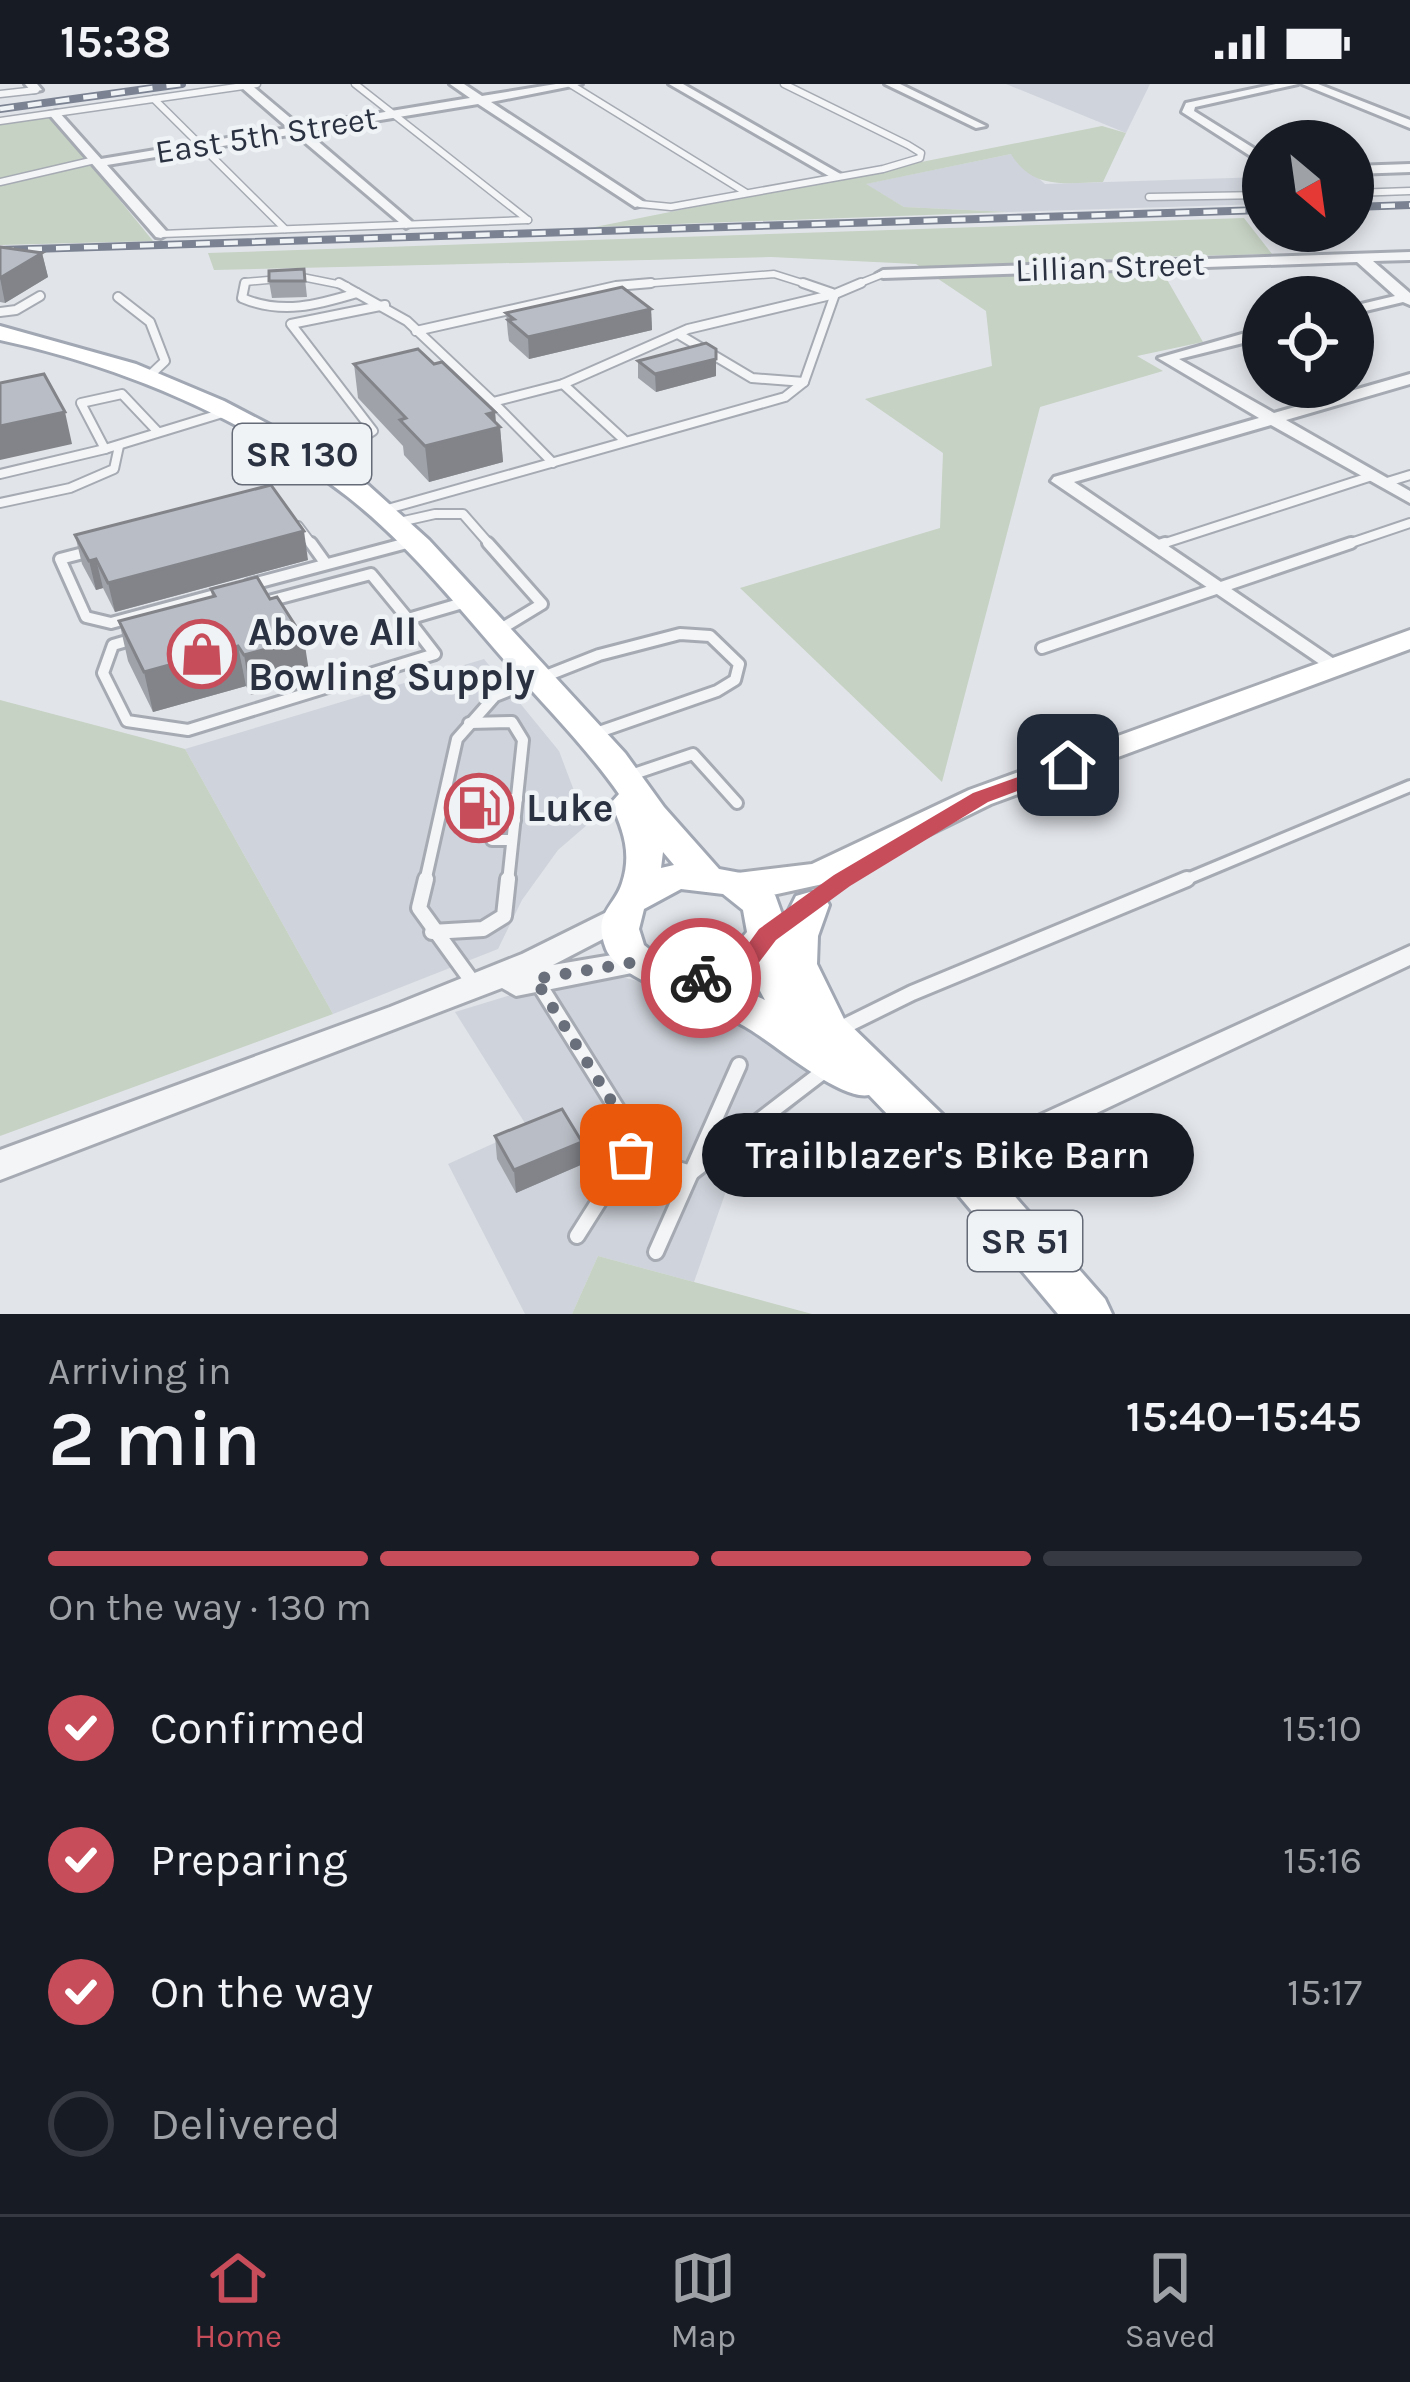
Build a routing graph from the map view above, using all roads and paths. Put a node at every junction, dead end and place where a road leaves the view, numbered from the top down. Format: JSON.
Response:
{"nodes":[{"id":1,"x":256,"y":84,"type":"edge"},
{"id":2,"x":355,"y":84,"type":"edge"},
{"id":3,"x":456,"y":84,"type":"edge"},
{"id":4,"x":572,"y":84,"type":"edge"},
{"id":5,"x":675,"y":84,"type":"edge"},
{"id":6,"x":784,"y":84,"type":"edge"},
{"id":7,"x":891,"y":84,"type":"edge"},
{"id":8,"x":1292,"y":84,"type":"edge"},
{"id":9,"x":1308,"y":84,"type":"edge"},
{"id":10,"x":246,"y":86,"type":"edge"},
{"id":11,"x":34,"y":87,"type":"edge"},
{"id":12,"x":0,"y":94,"type":"edge"},
{"id":13,"x":154,"y":99,"type":"junction"},
{"id":14,"x":480,"y":100,"type":"junction"},
{"id":15,"x":53,"y":113,"type":"junction"},
{"id":16,"x":392,"y":114,"type":"junction"},
{"id":17,"x":0,"y":121,"type":"edge"},
{"id":18,"x":1410,"y":124,"type":"edge"},
{"id":19,"x":980,"y":126,"type":"dead end"},
{"id":20,"x":297,"y":130,"type":"junction"},
{"id":21,"x":1242,"y":143,"type":"edge"},
{"id":22,"x":201,"y":146,"type":"junction"},
{"id":23,"x":97,"y":162,"type":"junction"},
{"id":24,"x":1410,"y":168,"type":"edge"},
{"id":25,"x":1374,"y":169,"type":"edge"},
{"id":26,"x":838,"y":176,"type":"junction"},
{"id":27,"x":0,"y":182,"type":"edge"},
{"id":28,"x":1410,"y":191,"type":"edge"},
{"id":29,"x":745,"y":192,"type":"junction"},
{"id":30,"x":1374,"y":192,"type":"edge"},
{"id":31,"x":1242,"y":195,"type":"edge"},
{"id":32,"x":1149,"y":197,"type":"dead end"},
{"id":33,"x":640,"y":204,"type":"joint"},
{"id":34,"x":406,"y":224,"type":"junction"},
{"id":35,"x":285,"y":229,"type":"junction"},
{"id":36,"x":161,"y":234,"type":"joint"},
{"id":37,"x":1410,"y":256,"type":"edge"},
{"id":38,"x":1361,"y":258,"type":"junction"},
{"id":39,"x":883,"y":274,"type":"joint"},
{"id":40,"x":357,"y":292,"type":"junction"},
{"id":41,"x":835,"y":294,"type":"junction"},
{"id":42,"x":40,"y":296,"type":"dead end"},
{"id":43,"x":118,"y":297,"type":"dead end"},
{"id":44,"x":1406,"y":299,"type":"edge"},
{"id":45,"x":388,"y":304,"type":"junction"},
{"id":46,"x":1374,"y":306,"type":"edge"},
{"id":47,"x":0,"y":312,"type":"edge"},
{"id":48,"x":416,"y":331,"type":"junction"},
{"id":49,"x":0,"y":333,"type":"edge"},
{"id":50,"x":678,"y":334,"type":"junction"},
{"id":51,"x":1242,"y":338,"type":"edge"},
{"id":52,"x":146,"y":378,"type":"junction"},
{"id":53,"x":1410,"y":379,"type":"edge"},
{"id":54,"x":804,"y":382,"type":"junction"},
{"id":55,"x":562,"y":384,"type":"junction"},
{"id":56,"x":493,"y":402,"type":"junction"},
{"id":57,"x":1242,"y":402,"type":"edge"},
{"id":58,"x":1253,"y":408,"type":"edge"},
{"id":59,"x":226,"y":412,"type":"junction"},
{"id":60,"x":1272,"y":419,"type":"junction"},
{"id":61,"x":157,"y":431,"type":"junction"},
{"id":62,"x":623,"y":440,"type":"junction"},
{"id":63,"x":119,"y":446,"type":"junction"},
{"id":64,"x":105,"y":449,"type":"junction"},
{"id":65,"x":554,"y":463,"type":"junction"},
{"id":66,"x":320,"y":465,"type":"junction"},
{"id":67,"x":0,"y":474,"type":"edge"},
{"id":68,"x":1410,"y":475,"type":"edge"},
{"id":69,"x":1378,"y":480,"type":"junction"},
{"id":70,"x":1410,"y":498,"type":"edge"},
{"id":71,"x":0,"y":503,"type":"edge"},
{"id":72,"x":285,"y":508,"type":"edge"},
{"id":73,"x":1410,"y":523,"type":"edge"},
{"id":74,"x":396,"y":525,"type":"junction"},
{"id":75,"x":1156,"y":546,"type":"junction"},
{"id":76,"x":104,"y":548,"type":"edge"},
{"id":77,"x":326,"y":564,"type":"junction"},
{"id":78,"x":1217,"y":588,"type":"junction"},
{"id":79,"x":469,"y":602,"type":"junction"},
{"id":80,"x":261,"y":603,"type":"edge"},
{"id":81,"x":408,"y":619,"type":"junction"},
{"id":82,"x":496,"y":631,"type":"junction"},
{"id":83,"x":155,"y":633,"type":"edge"},
{"id":84,"x":1410,"y":639,"type":"edge"},
{"id":85,"x":1042,"y":648,"type":"dead end"},
{"id":86,"x":1333,"y":667,"type":"junction"},
{"id":87,"x":538,"y":678,"type":"junction"},
{"id":88,"x":469,"y":723,"type":"junction"},
{"id":89,"x":587,"y":736,"type":"junction"},
{"id":90,"x":453,"y":756,"type":"junction"},
{"id":91,"x":469,"y":756,"type":"dead end"},
{"id":92,"x":506,"y":756,"type":"dead end"},
{"id":93,"x":521,"y":756,"type":"junction"},
{"id":94,"x":626,"y":777,"type":"junction"},
{"id":95,"x":448,"y":778,"type":"junction"},
{"id":96,"x":465,"y":778,"type":"dead end"},
{"id":97,"x":502,"y":779,"type":"dead end"},
{"id":98,"x":519,"y":780,"type":"junction"},
{"id":99,"x":1410,"y":786,"type":"edge"},
{"id":100,"x":444,"y":797,"type":"junction"},
{"id":101,"x":980,"y":797,"type":"junction"},
{"id":102,"x":461,"y":798,"type":"dead end"},
{"id":103,"x":498,"y":799,"type":"dead end"},
{"id":104,"x":517,"y":799,"type":"junction"},
{"id":105,"x":737,"y":803,"type":"dead end"},
{"id":106,"x":496,"y":819,"type":"dead end"},
{"id":107,"x":515,"y":820,"type":"junction"},
{"id":108,"x":434,"y":839,"type":"junction"},
{"id":109,"x":453,"y":839,"type":"dead end"},
{"id":110,"x":492,"y":840,"type":"dead end"},
{"id":111,"x":512,"y":840,"type":"junction"},
{"id":112,"x":719,"y":879,"type":"junction"},
{"id":113,"x":630,"y":904,"type":"junction"},
{"id":114,"x":810,"y":905,"type":"junction"},
{"id":115,"x":432,"y":932,"type":"junction"},
{"id":116,"x":763,"y":942,"type":"junction"},
{"id":117,"x":1410,"y":955,"type":"edge"},
{"id":118,"x":636,"y":962,"type":"junction"},
{"id":119,"x":681,"y":978,"type":"junction"},
{"id":120,"x":535,"y":979,"type":"junction"},
{"id":121,"x":474,"y":984,"type":"junction"},
{"id":122,"x":402,"y":1016,"type":"junction"},
{"id":123,"x":834,"y":1048,"type":"junction"},
{"id":124,"x":739,"y":1065,"type":"dead end"},
{"id":125,"x":631,"y":1155,"type":"junction"},
{"id":126,"x":0,"y":1166,"type":"edge"},
{"id":127,"x":962,"y":1168,"type":"junction"},
{"id":128,"x":691,"y":1173,"type":"junction"},
{"id":129,"x":577,"y":1236,"type":"dead end"},
{"id":130,"x":656,"y":1252,"type":"dead end"},
{"id":131,"x":1088,"y":1314,"type":"edge"}],
"edges":[{"from":1,"to":10,"type":"lane"},
{"from":2,"to":16,"type":"lane"},
{"from":3,"to":14,"type":"street"},
{"from":4,"to":14,"type":"street","name":"East 5th Street"},
{"from":4,"to":29,"type":"lane"},
{"from":5,"to":26,"type":"street"},
{"from":6,"to":26,"type":"lane"},
{"from":7,"to":19,"type":"street"},
{"from":8,"to":21,"type":"street"},
{"from":9,"to":18,"type":"street"},
{"from":10,"to":13,"type":"lane"},
{"from":10,"to":20,"type":"street"},
{"from":11,"to":12,"type":"lane"},
{"from":13,"to":15,"type":"lane"},
{"from":13,"to":22,"type":"lane"},
{"from":14,"to":16,"type":"street","name":"East 5th Street"},
{"from":14,"to":33,"type":"street"},
{"from":15,"to":17,"type":"lane"},
{"from":15,"to":23,"type":"street"},
{"from":16,"to":20,"type":"street","name":"East 5th Street"},
{"from":16,"to":34,"type":"lane"},
{"from":20,"to":22,"type":"street","name":"East 5th Street"},
{"from":20,"to":34,"type":"street"},
{"from":22,"to":23,"type":"street","name":"East 5th Street"},
{"from":22,"to":35,"type":"lane"},
{"from":23,"to":27,"type":"lane"},
{"from":23,"to":36,"type":"street"},
{"from":24,"to":25,"type":"street"},
{"from":26,"to":29,"type":"lane"},
{"from":28,"to":30,"type":"lane"},
{"from":29,"to":33,"type":"lane"},
{"from":31,"to":32,"type":"lane"},
{"from":34,"to":35,"type":"lane"},
{"from":35,"to":36,"type":"lane"},
{"from":37,"to":38,"type":"street","name":"Lillian Street"},
{"from":38,"to":39,"type":"street","name":"Lillian Street"},
{"from":38,"to":44,"type":"street"},
{"from":39,"to":41,"type":"lane"},
{"from":40,"to":40,"type":"lane"},
{"from":40,"to":45,"type":"lane"},
{"from":41,"to":48,"type":"lane"},
{"from":41,"to":50,"type":"lane"},
{"from":41,"to":54,"type":"lane"},
{"from":42,"to":47,"type":"lane"},
{"from":43,"to":52,"type":"lane"},
{"from":44,"to":46,"type":"street"},
{"from":45,"to":48,"type":"lane"},
{"from":45,"to":66,"type":"lane"},
{"from":48,"to":56,"type":"lane"},
{"from":49,"to":52,"type":"main road","number":"SR 130"},
{"from":50,"to":54,"type":"lane"},
{"from":50,"to":55,"type":"lane"},
{"from":51,"to":57,"type":"street"},
{"from":52,"to":59,"type":"main road","number":"SR 130"},
{"from":53,"to":60,"type":"street"},
{"from":54,"to":62,"type":"lane"},
{"from":55,"to":56,"type":"lane"},
{"from":55,"to":62,"type":"lane"},
{"from":56,"to":65,"type":"lane"},
{"from":58,"to":60,"type":"street"},
{"from":59,"to":61,"type":"lane"},
{"from":59,"to":66,"type":"main road","number":"SR 130"},
{"from":60,"to":69,"type":"street"},
{"from":60,"to":75,"type":"street"},
{"from":61,"to":63,"type":"lane"},
{"from":61,"to":64,"type":"lane"},
{"from":62,"to":65,"type":"lane"},
{"from":63,"to":64,"type":"lane"},
{"from":63,"to":71,"type":"lane"},
{"from":64,"to":67,"type":"lane"},
{"from":65,"to":74,"type":"lane"},
{"from":66,"to":74,"type":"main road","number":"SR 130"},
{"from":68,"to":69,"type":"lane"},
{"from":69,"to":70,"type":"street"},
{"from":69,"to":75,"type":"lane"},
{"from":72,"to":77,"type":"lane"},
{"from":73,"to":78,"type":"lane"},
{"from":74,"to":77,"type":"lane"},
{"from":74,"to":79,"type":"main road","number":"SR 130"},
{"from":74,"to":82,"type":"lane"},
{"from":75,"to":78,"type":"street"},
{"from":76,"to":77,"type":"lane"},
{"from":78,"to":85,"type":"lane"},
{"from":78,"to":86,"type":"street"},
{"from":79,"to":81,"type":"lane"},
{"from":79,"to":82,"type":"main road","number":"SR 130"},
{"from":80,"to":81,"type":"lane"},
{"from":81,"to":83,"type":"lane"},
{"from":82,"to":87,"type":"main road","number":"SR 130"},
{"from":84,"to":86,"type":"main road"},
{"from":86,"to":101,"type":"main road"},
{"from":87,"to":88,"type":"lane"},
{"from":87,"to":89,"type":"main road","number":"SR 130"},
{"from":87,"to":89,"type":"lane"},
{"from":88,"to":90,"type":"lane"},
{"from":88,"to":93,"type":"lane"},
{"from":89,"to":94,"type":"main road"},
{"from":89,"to":113,"type":"main road"},
{"from":90,"to":91,"type":"lane"},
{"from":90,"to":95,"type":"lane"},
{"from":92,"to":93,"type":"lane"},
{"from":93,"to":98,"type":"lane"},
{"from":94,"to":105,"type":"lane"},
{"from":94,"to":112,"type":"main road"},
{"from":95,"to":96,"type":"lane"},
{"from":95,"to":100,"type":"lane"},
{"from":97,"to":98,"type":"lane"},
{"from":98,"to":104,"type":"lane"},
{"from":99,"to":123,"type":"lane"},
{"from":100,"to":102,"type":"lane"},
{"from":100,"to":108,"type":"lane"},
{"from":101,"to":112,"type":"main road"},
{"from":101,"to":114,"type":"main road"},
{"from":103,"to":104,"type":"lane"},
{"from":104,"to":107,"type":"lane"},
{"from":106,"to":107,"type":"lane"},
{"from":107,"to":111,"type":"lane"},
{"from":108,"to":109,"type":"lane"},
{"from":108,"to":115,"type":"lane"},
{"from":110,"to":111,"type":"lane"},
{"from":111,"to":115,"type":"lane"},
{"from":112,"to":113,"type":"main road"},
{"from":112,"to":116,"type":"main road"},
{"from":113,"to":118,"type":"main road"},
{"from":113,"to":121,"type":"street"},
{"from":114,"to":116,"type":"main road"},
{"from":114,"to":123,"type":"main road"},
{"from":115,"to":121,"type":"lane"},
{"from":116,"to":119,"type":"main road"},
{"from":116,"to":123,"type":"main road"},
{"from":117,"to":127,"type":"street"},
{"from":118,"to":119,"type":"main road"},
{"from":118,"to":120,"type":"street"},
{"from":119,"to":123,"type":"main road"},
{"from":120,"to":122,"type":"street"},
{"from":120,"to":125,"type":"lane"},
{"from":121,"to":122,"type":"street"},
{"from":122,"to":126,"type":"street"},
{"from":123,"to":127,"type":"main road","number":"SR 51"},
{"from":123,"to":128,"type":"lane"},
{"from":124,"to":128,"type":"lane"},
{"from":125,"to":128,"type":"lane"},
{"from":125,"to":129,"type":"lane"},
{"from":127,"to":131,"type":"main road","number":"SR 51"},
{"from":128,"to":130,"type":"lane"}]}
